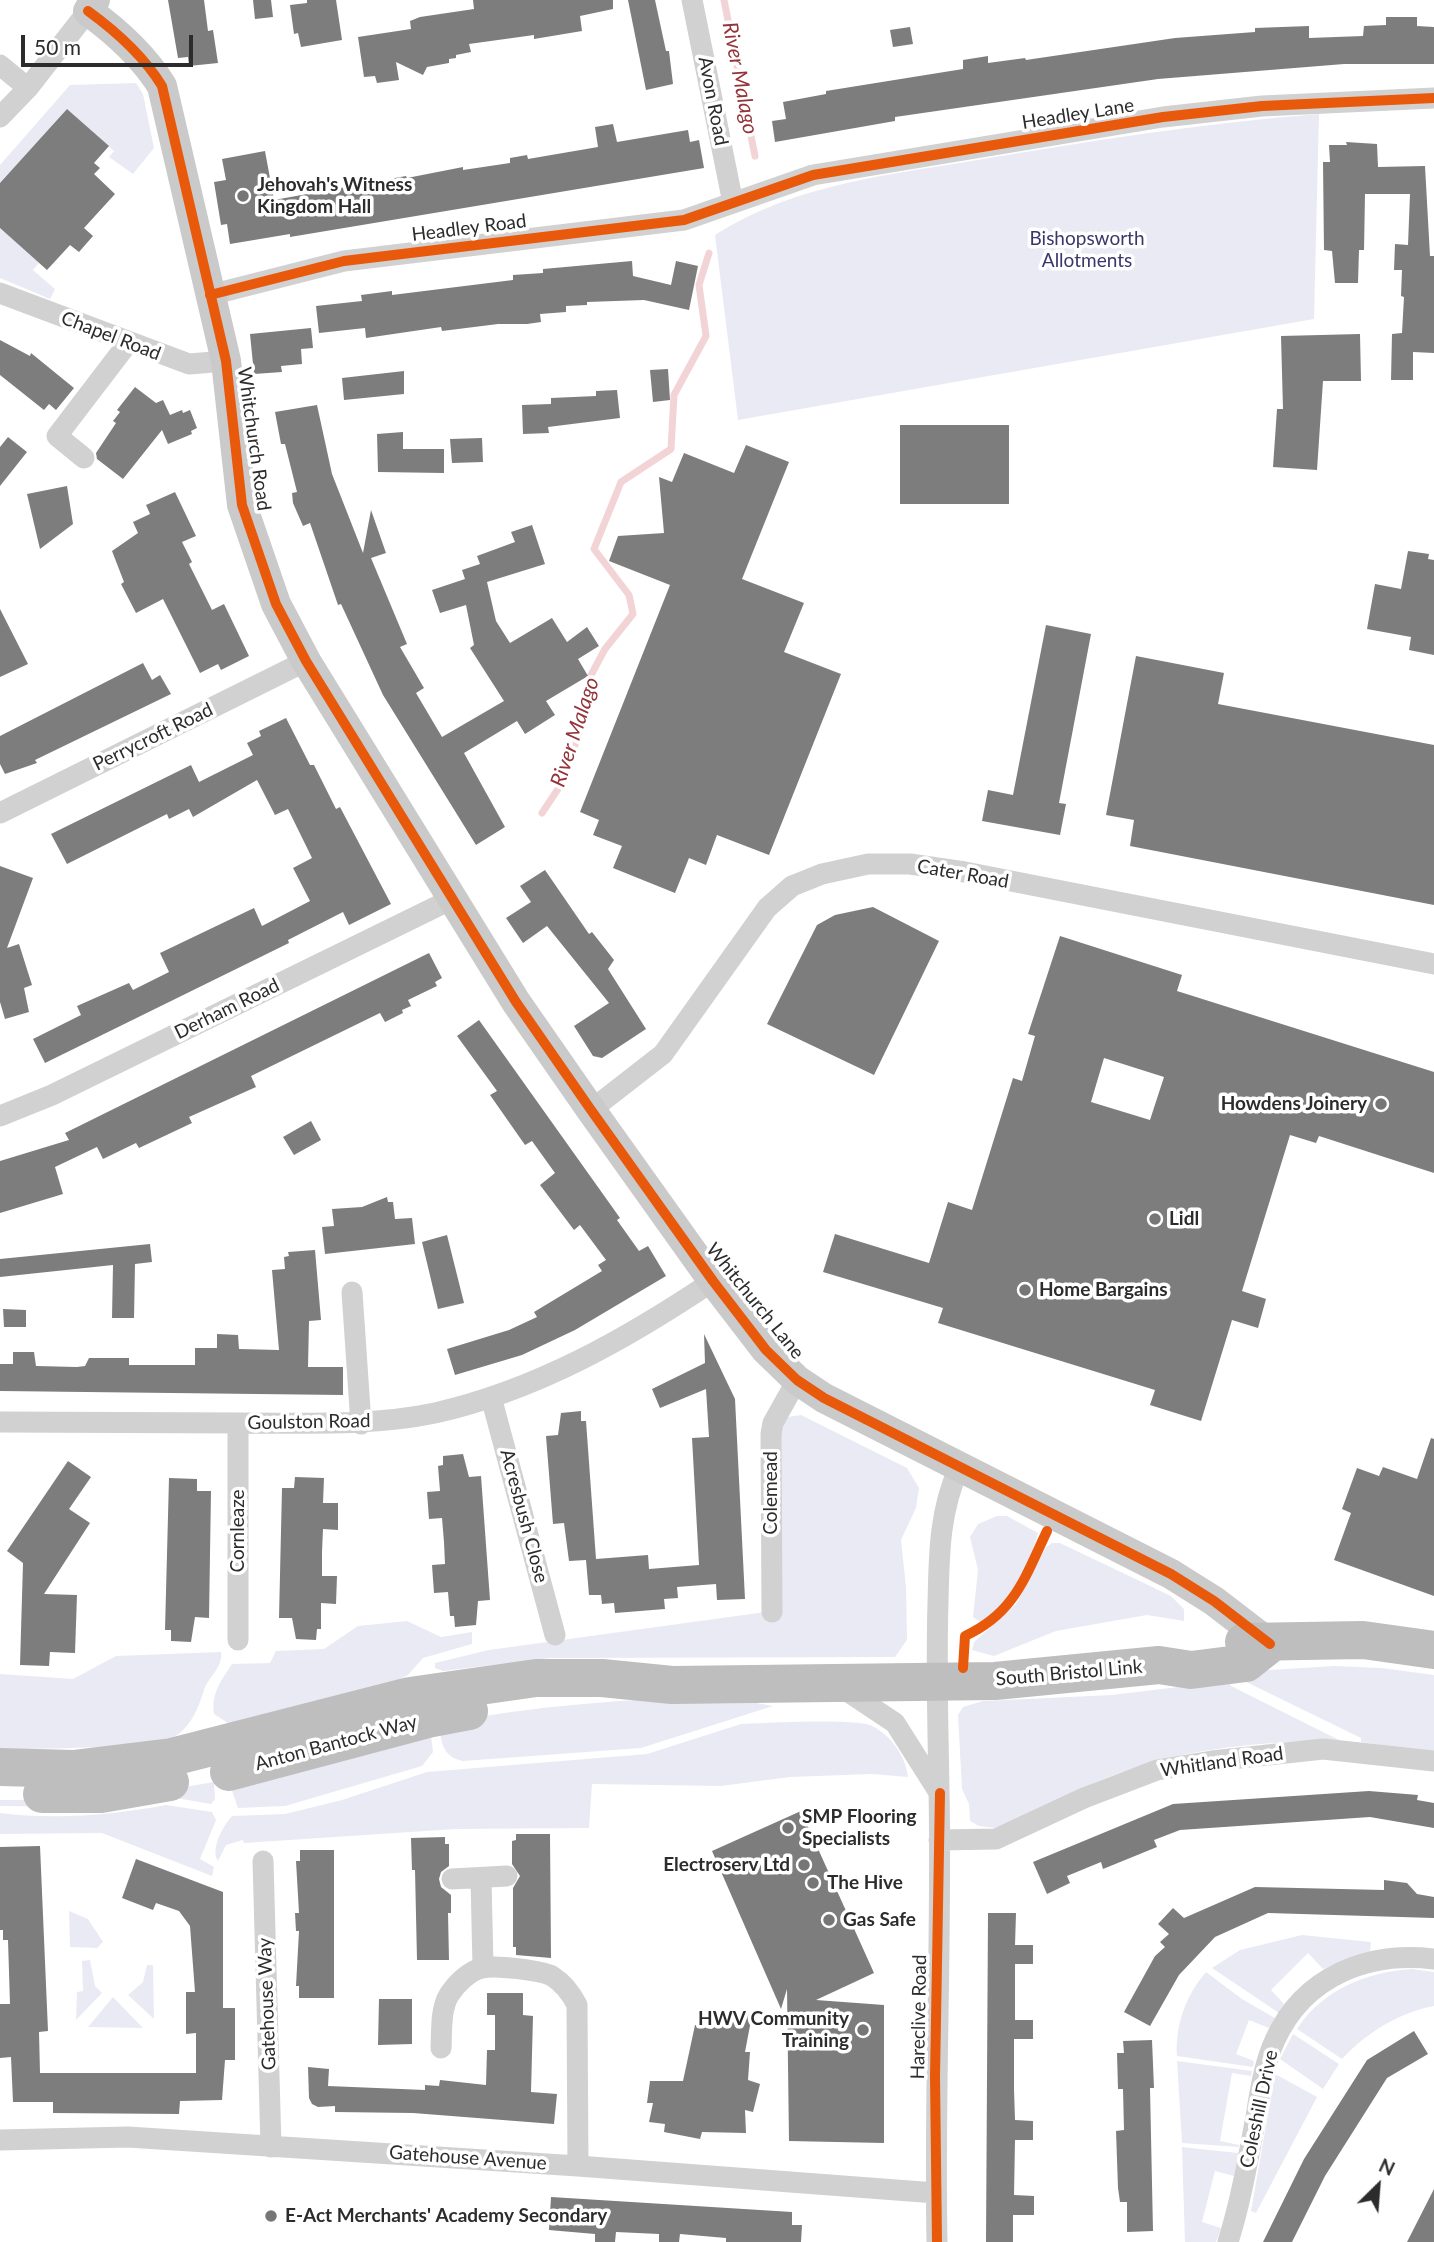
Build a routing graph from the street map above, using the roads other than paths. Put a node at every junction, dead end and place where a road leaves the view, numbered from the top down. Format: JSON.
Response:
{"nodes":[{"id":1,"x":692,"y":0,"type":"edge"},
{"id":2,"x":92,"y":5,"type":"edge"},
{"id":3,"x":0,"y":65,"type":"edge"},
{"id":4,"x":27,"y":88,"type":"junction"},
{"id":5,"x":1434,"y":98,"type":"edge"},
{"id":6,"x":0,"y":117,"type":"edge"},
{"id":7,"x":733,"y":203,"type":"junction"},
{"id":8,"x":0,"y":293,"type":"edge"},
{"id":9,"x":210,"y":295,"type":"junction"},
{"id":10,"x":128,"y":343,"type":"junction"},
{"id":11,"x":226,"y":361,"type":"junction"},
{"id":12,"x":83,"y":458,"type":"dead end"},
{"id":13,"x":306,"y":661,"type":"junction"},
{"id":14,"x":0,"y":813,"type":"edge"},
{"id":15,"x":452,"y":899,"type":"junction"},
{"id":16,"x":1434,"y":964,"type":"edge"},
{"id":17,"x":591,"y":1110,"type":"junction"},
{"id":18,"x":0,"y":1116,"type":"edge"},
{"id":19,"x":713,"y":1281,"type":"junction"},
{"id":20,"x":352,"y":1292,"type":"dead end"},
{"id":21,"x":797,"y":1380,"type":"junction"},
{"id":22,"x":491,"y":1397,"type":"junction"},
{"id":23,"x":0,"y":1422,"type":"edge"},
{"id":24,"x":238,"y":1423,"type":"junction"},
{"id":25,"x":361,"y":1424,"type":"junction"},
{"id":26,"x":960,"y":1468,"type":"junction"},
{"id":27,"x":772,"y":1612,"type":"dead end"},
{"id":28,"x":555,"y":1635,"type":"dead end"},
{"id":29,"x":238,"y":1640,"type":"dead end"},
{"id":30,"x":1270,"y":1644,"type":"junction"},
{"id":31,"x":1434,"y":1650,"type":"edge"},
{"id":32,"x":936,"y":1682,"type":"junction"},
{"id":33,"x":837,"y":1684,"type":"junction"},
{"id":34,"x":673,"y":1685,"type":"junction"},
{"id":35,"x":1434,"y":1761,"type":"edge"},
{"id":36,"x":0,"y":1768,"type":"edge"},
{"id":37,"x":940,"y":1793,"type":"junction"},
{"id":38,"x":0,"y":1794,"type":"edge"},
{"id":39,"x":939,"y":1840,"type":"junction"},
{"id":40,"x":262,"y":1861,"type":"dead end"},
{"id":41,"x":507,"y":1876,"type":"dead end"},
{"id":42,"x":452,"y":1879,"type":"dead end"},
{"id":43,"x":481,"y":1879,"type":"junction"},
{"id":44,"x":1434,"y":1959,"type":"edge"},
{"id":45,"x":483,"y":1968,"type":"junction"},
{"id":46,"x":441,"y":2048,"type":"dead end"},
{"id":47,"x":0,"y":2140,"type":"edge"},
{"id":48,"x":271,"y":2147,"type":"junction"},
{"id":49,"x":578,"y":2165,"type":"junction"},
{"id":50,"x":936,"y":2193,"type":"junction"},
{"id":51,"x":937,"y":2242,"type":"edge"},
{"id":52,"x":1228,"y":2242,"type":"edge"}],
"edges":[{"from":1,"to":7,"type":"street","name":"Avon Road"},
{"from":2,"to":4,"type":"street"},
{"from":2,"to":9,"type":"street","name":"Whitchurch Road"},
{"from":3,"to":4,"type":"street"},
{"from":4,"to":6,"type":"street"},
{"from":5,"to":7,"type":"street","name":"Headley Lane"},
{"from":7,"to":9,"type":"street","name":"Headley Road"},
{"from":8,"to":10,"type":"street","name":"Chapel Road"},
{"from":9,"to":11,"type":"street","name":"Whitchurch Road"},
{"from":10,"to":11,"type":"street","name":"Chapel Road"},
{"from":10,"to":12,"type":"street"},
{"from":11,"to":13,"type":"street","name":"Whitchurch Road"},
{"from":13,"to":14,"type":"street","name":"Perrycroft Road"},
{"from":13,"to":15,"type":"street","name":"Whitchurch Road"},
{"from":15,"to":17,"type":"street","name":"Whitchurch Lane"},
{"from":15,"to":18,"type":"street","name":"Derham Road"},
{"from":16,"to":17,"type":"street","name":"Cater Road"},
{"from":17,"to":19,"type":"street","name":"Whitchurch Lane"},
{"from":19,"to":21,"type":"street","name":"Whitchurch Lane"},
{"from":19,"to":22,"type":"street","name":"Goulston Road"},
{"from":20,"to":25,"type":"street"},
{"from":21,"to":26,"type":"street","name":"Whitchurch Lane"},
{"from":21,"to":27,"type":"street","name":"Colemead"},
{"from":22,"to":25,"type":"street","name":"Goulston Road"},
{"from":22,"to":28,"type":"street","name":"Acresbush Close"},
{"from":23,"to":24,"type":"street","name":"Goulston Road"},
{"from":24,"to":25,"type":"street","name":"Goulston Road"},
{"from":24,"to":29,"type":"street","name":"Cornleaze"},
{"from":26,"to":30,"type":"street","name":"Whitchurch Lane"},
{"from":26,"to":32,"type":"street","name":"Hareclive Road"},
{"from":30,"to":31,"type":"highway"},
{"from":30,"to":32,"type":"highway","name":"South Bristol Link"},
{"from":32,"to":33,"type":"highway","name":"Anton Bantock Way"},
{"from":32,"to":37,"type":"street","name":"Hareclive Road"},
{"from":33,"to":34,"type":"highway","name":"Anton Bantock Way"},
{"from":33,"to":37,"type":"street"},
{"from":34,"to":36,"type":"highway","name":"Anton Bantock Way"},
{"from":34,"to":38,"type":"highway","name":"Anton Bantock Way"},
{"from":35,"to":39,"type":"street","name":"Whitland Road"},
{"from":37,"to":39,"type":"street","name":"Hareclive Road"},
{"from":39,"to":50,"type":"street","name":"Hareclive Road"},
{"from":40,"to":48,"type":"street","name":"Gatehouse Way"},
{"from":41,"to":43,"type":"street"},
{"from":42,"to":43,"type":"street"},
{"from":43,"to":45,"type":"street"},
{"from":44,"to":52,"type":"street","name":"Coleshill Drive"},
{"from":45,"to":46,"type":"street"},
{"from":45,"to":49,"type":"street"},
{"from":47,"to":48,"type":"street","name":"Gatehouse Avenue"},
{"from":48,"to":49,"type":"street","name":"Gatehouse Avenue"},
{"from":49,"to":50,"type":"street","name":"Gatehouse Avenue"},
{"from":50,"to":51,"type":"street","name":"Hareclive Road"}]}
